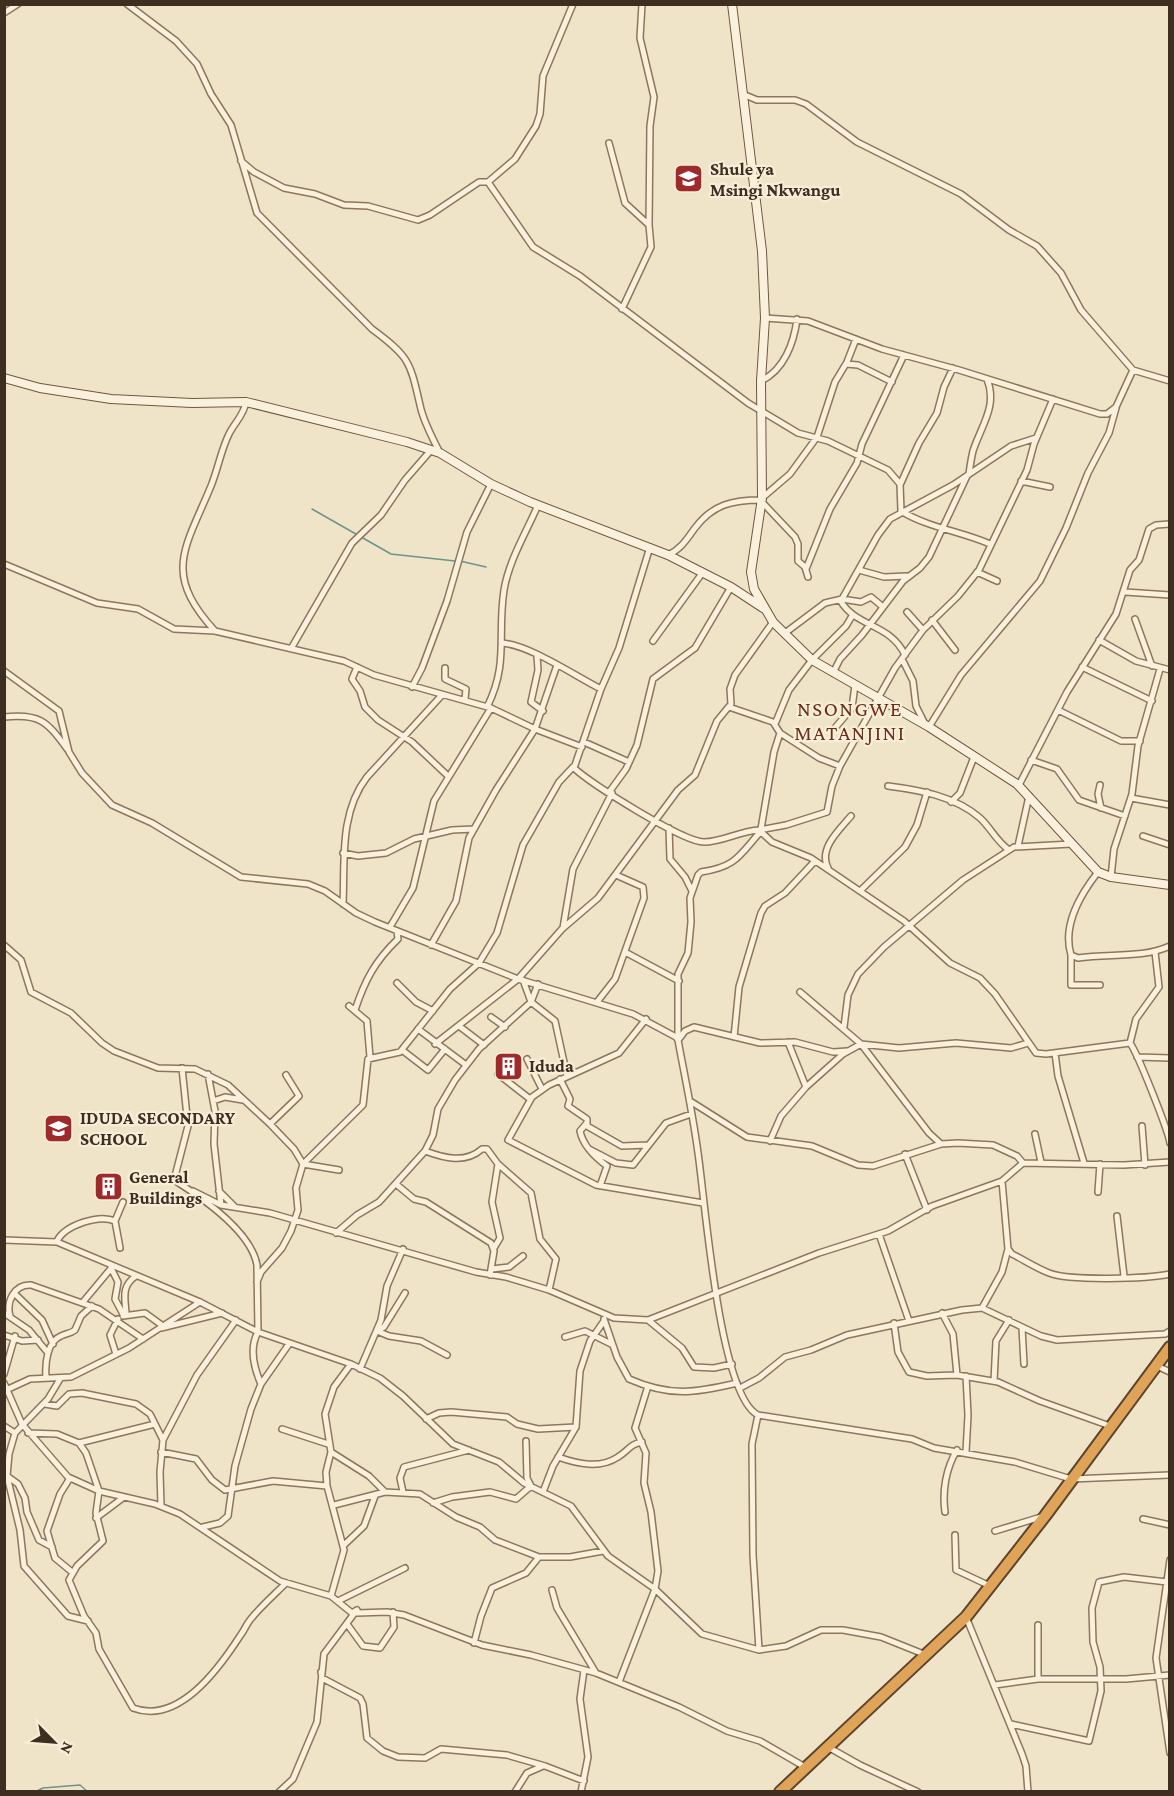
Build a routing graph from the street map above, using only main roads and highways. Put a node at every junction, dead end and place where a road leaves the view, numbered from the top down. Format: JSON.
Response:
{"nodes":[{"id":1,"x":1170,"y":1347,"type":"edge"},
{"id":2,"x":780,"y":1791,"type":"edge"}],
"edges":[{"from":1,"to":2,"type":"highway"}]}
